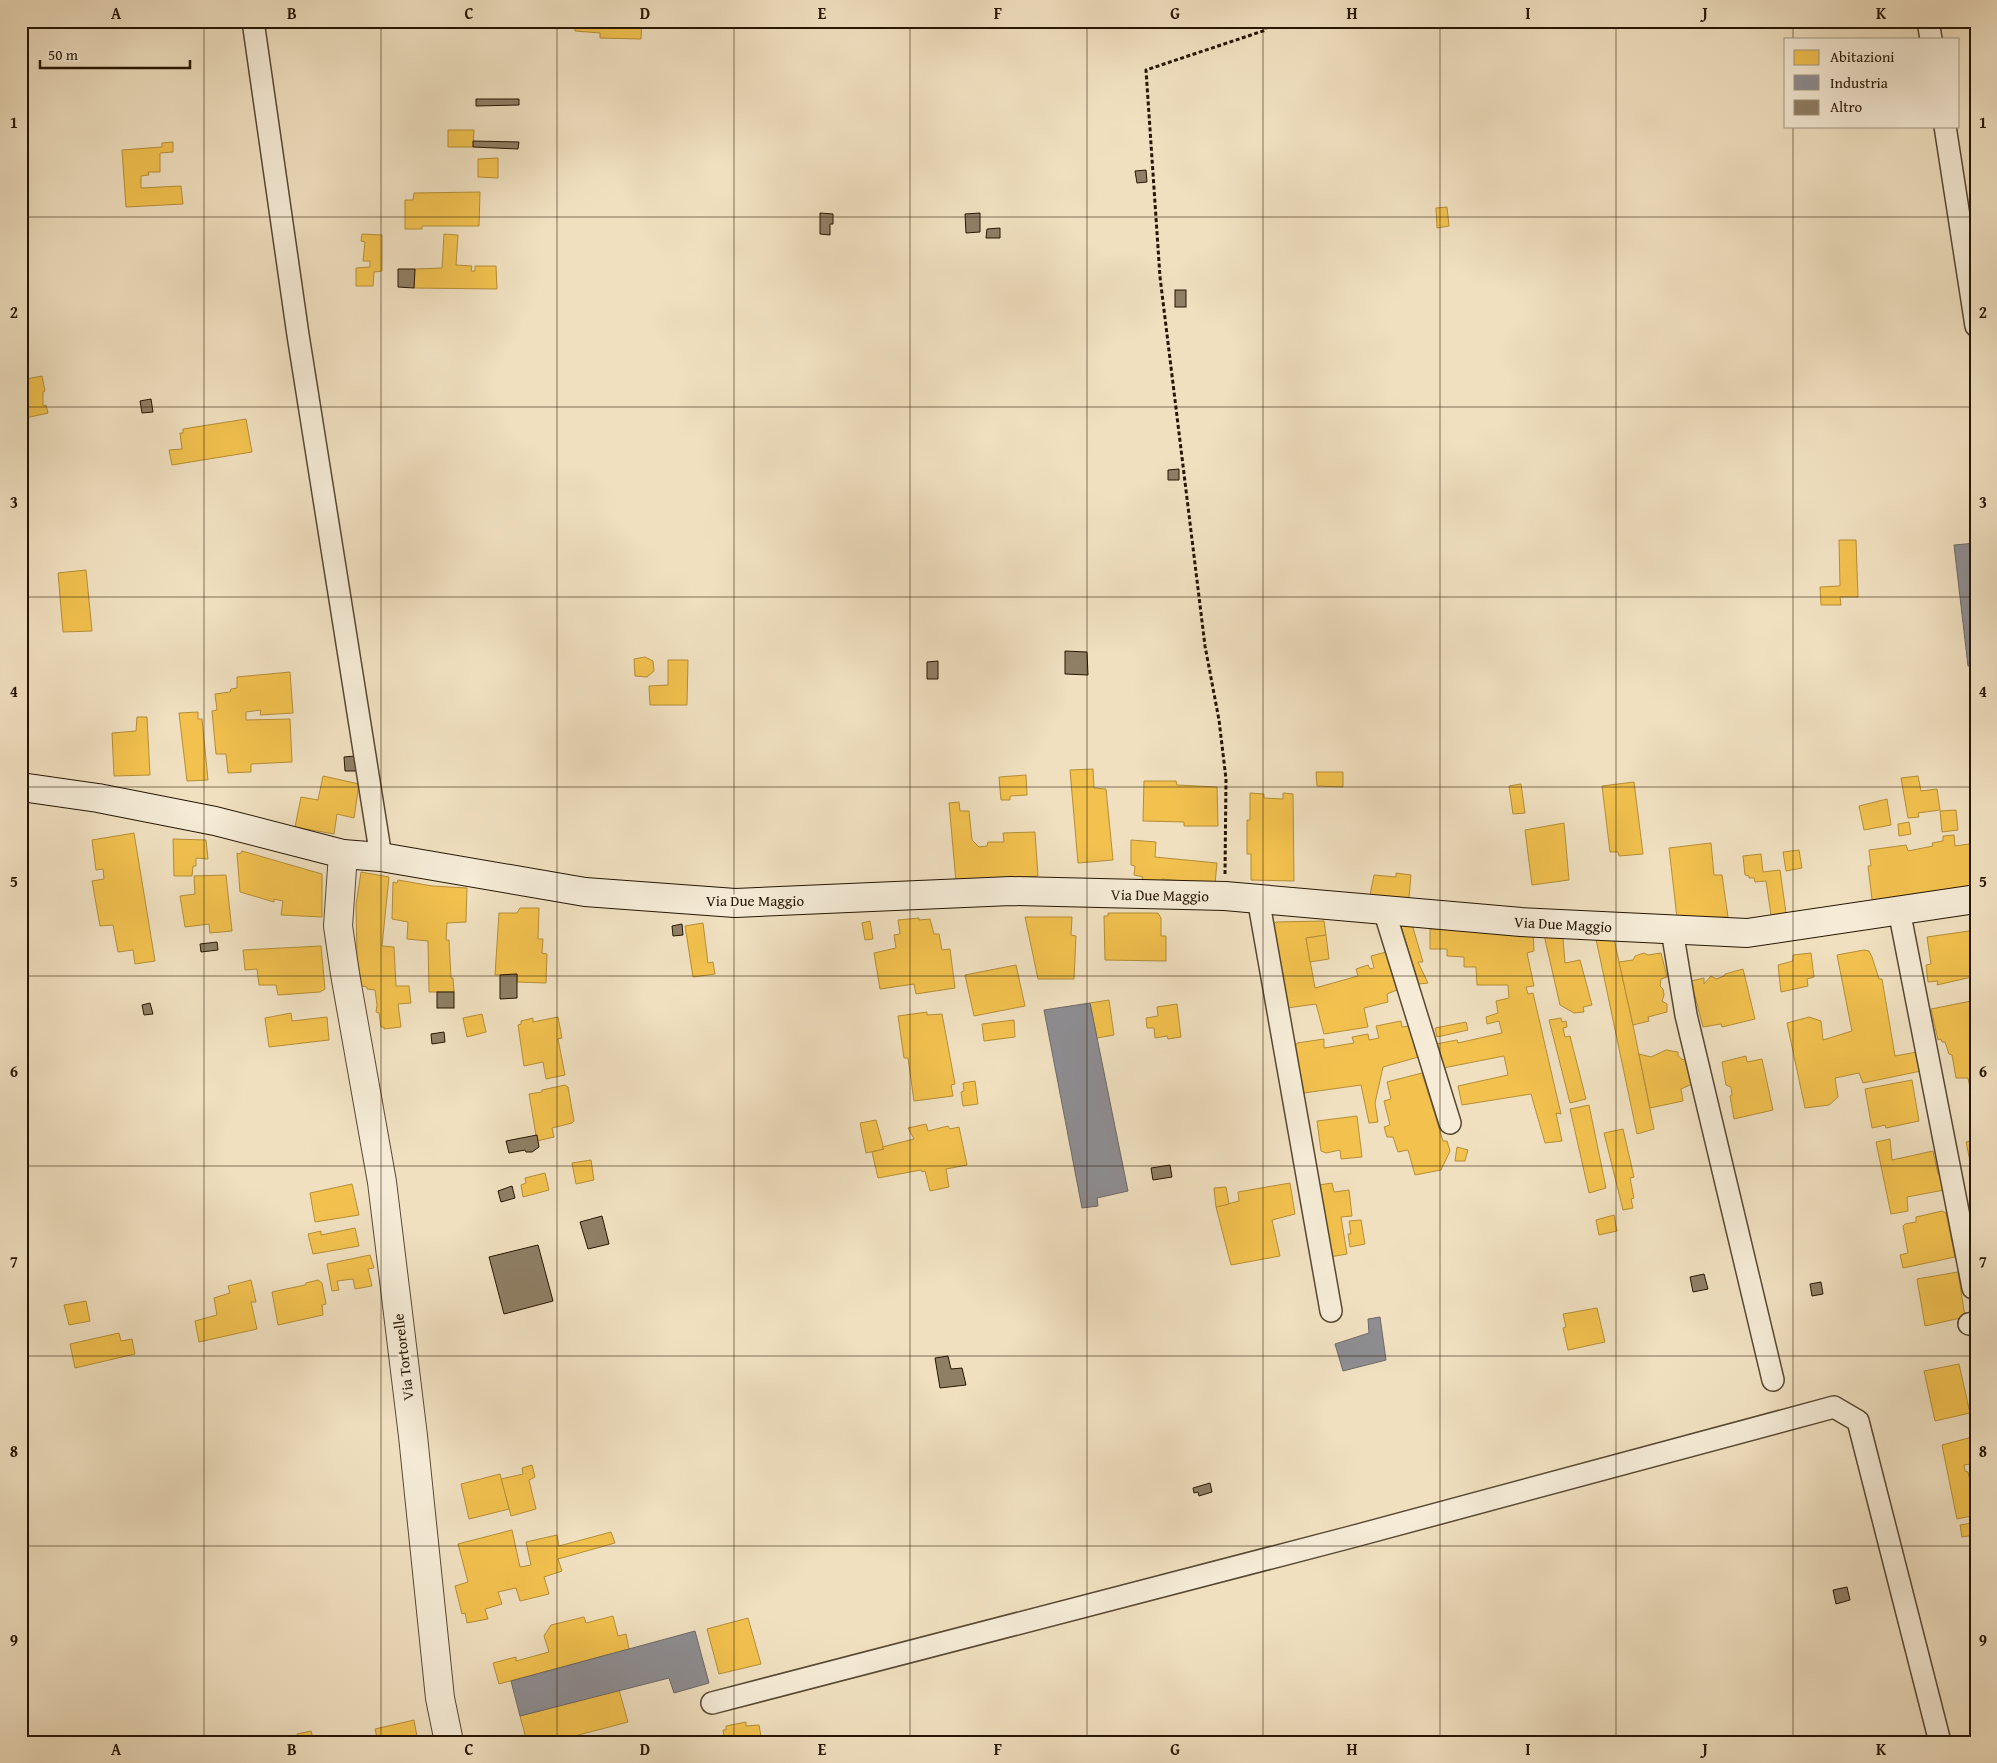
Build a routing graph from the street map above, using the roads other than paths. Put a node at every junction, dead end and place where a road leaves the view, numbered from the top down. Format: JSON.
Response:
{"nodes":[{"id":1,"x":253,"y":21,"type":"edge"},
{"id":2,"x":1945,"y":128,"type":"edge"},
{"id":3,"x":1976,"y":326,"type":"edge"},
{"id":4,"x":21,"y":787,"type":"edge"},
{"id":5,"x":343,"y":854,"type":"junction"},
{"id":6,"x":382,"y":857,"type":"junction"},
{"id":7,"x":1258,"y":898,"type":"junction"},
{"id":8,"x":1976,"y":899,"type":"edge"},
{"id":9,"x":1384,"y":910,"type":"junction"},
{"id":10,"x":1899,"y":910,"type":"junction"},
{"id":11,"x":1672,"y":930,"type":"junction"},
{"id":12,"x":1450,"y":1123,"type":"dead end"},
{"id":13,"x":1972,"y":1288,"type":"dead end"},
{"id":14,"x":1331,"y":1311,"type":"dead end"},
{"id":15,"x":1773,"y":1380,"type":"dead end"},
{"id":16,"x":712,"y":1704,"type":"dead end"},
{"id":17,"x":449,"y":1742,"type":"edge"},
{"id":18,"x":1940,"y":1742,"type":"edge"}],
"edges":[{"from":1,"to":6,"type":"street"},
{"from":2,"to":3,"type":"street"},
{"from":4,"to":5,"type":"main road","name":"Via Due Maggio"},
{"from":5,"to":6,"type":"main road","name":"Via Due Maggio"},
{"from":5,"to":17,"type":"main road","name":"Via Tortorelle"},
{"from":6,"to":7,"type":"main road","name":"Via Due Maggio"},
{"from":7,"to":9,"type":"main road","name":"Via Due Maggio"},
{"from":7,"to":14,"type":"street"},
{"from":8,"to":10,"type":"main road","name":"Via Due Maggio"},
{"from":9,"to":11,"type":"main road","name":"Via Due Maggio"},
{"from":9,"to":12,"type":"street"},
{"from":10,"to":11,"type":"main road","name":"Via Due Maggio"},
{"from":10,"to":13,"type":"street"},
{"from":11,"to":15,"type":"street"},
{"from":16,"to":18,"type":"street"}]}
